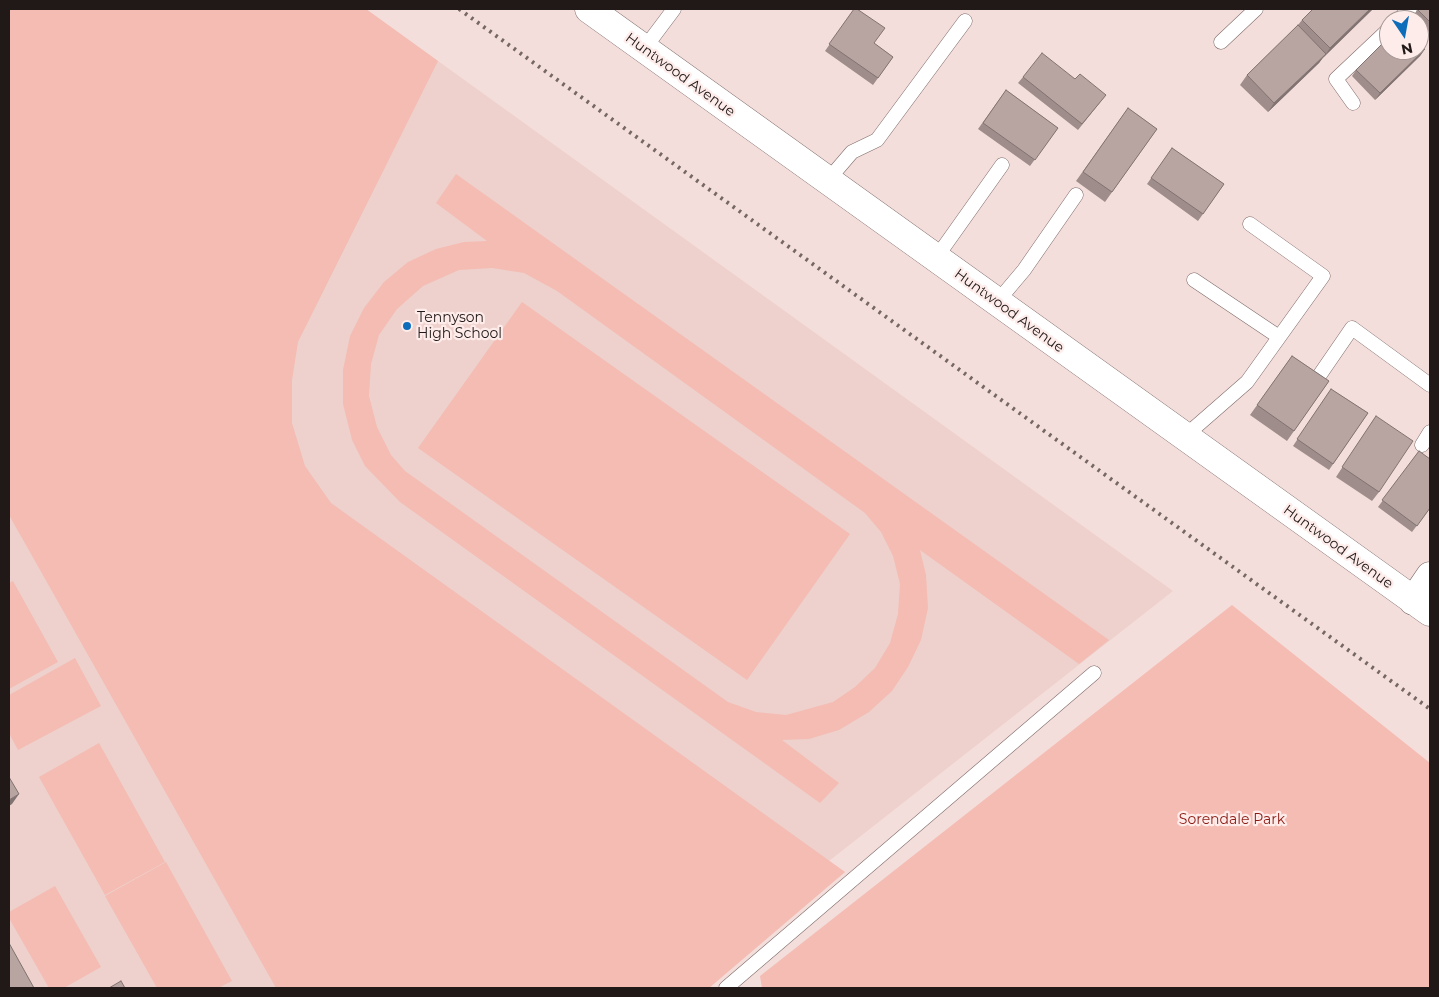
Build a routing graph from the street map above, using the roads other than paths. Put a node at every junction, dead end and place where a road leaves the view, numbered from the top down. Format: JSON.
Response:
{"nodes":[{"id":1,"x":674,"y":9,"type":"edge"},
{"id":2,"x":1256,"y":9,"type":"edge"},
{"id":3,"x":592,"y":10,"type":"edge"},
{"id":4,"x":964,"y":21,"type":"dead end"},
{"id":5,"x":1379,"y":38,"type":"edge"},
{"id":6,"x":1221,"y":42,"type":"dead end"},
{"id":7,"x":644,"y":49,"type":"junction"},
{"id":8,"x":1353,"y":103,"type":"dead end"},
{"id":9,"x":1002,"y":166,"type":"dead end"},
{"id":10,"x":828,"y":180,"type":"junction"},
{"id":11,"x":1076,"y":195,"type":"dead end"},
{"id":12,"x":1250,"y":224,"type":"dead end"},
{"id":13,"x":936,"y":258,"type":"junction"},
{"id":14,"x":1194,"y":280,"type":"dead end"},
{"id":15,"x":997,"y":302,"type":"junction"},
{"id":16,"x":1279,"y":337,"type":"junction"},
{"id":17,"x":1319,"y":376,"type":"edge"},
{"id":18,"x":1430,"y":385,"type":"edge"},
{"id":19,"x":1430,"y":432,"type":"edge"},
{"id":20,"x":1184,"y":437,"type":"junction"},
{"id":21,"x":1422,"y":445,"type":"dead end"},
{"id":22,"x":1430,"y":576,"type":"edge"},
{"id":23,"x":1422,"y":606,"type":"edge"},
{"id":24,"x":1094,"y":673,"type":"dead end"},
{"id":25,"x":726,"y":988,"type":"edge"}],
"edges":[{"from":1,"to":7,"type":"lane"},
{"from":2,"to":6,"type":"lane"},
{"from":3,"to":7,"type":"street","name":"Huntwood Avenue"},
{"from":4,"to":10,"type":"lane"},
{"from":5,"to":8,"type":"lane"},
{"from":7,"to":10,"type":"street","name":"Huntwood Avenue"},
{"from":9,"to":13,"type":"lane"},
{"from":10,"to":13,"type":"street","name":"Huntwood Avenue"},
{"from":11,"to":15,"type":"lane"},
{"from":12,"to":16,"type":"lane"},
{"from":13,"to":15,"type":"street","name":"Huntwood Avenue"},
{"from":14,"to":16,"type":"lane"},
{"from":15,"to":20,"type":"street","name":"Huntwood Avenue"},
{"from":16,"to":20,"type":"lane"},
{"from":17,"to":18,"type":"lane"},
{"from":19,"to":21,"type":"lane"},
{"from":20,"to":23,"type":"street","name":"Huntwood Avenue"},
{"from":22,"to":23,"type":"street"},
{"from":24,"to":25,"type":"lane"}]}
